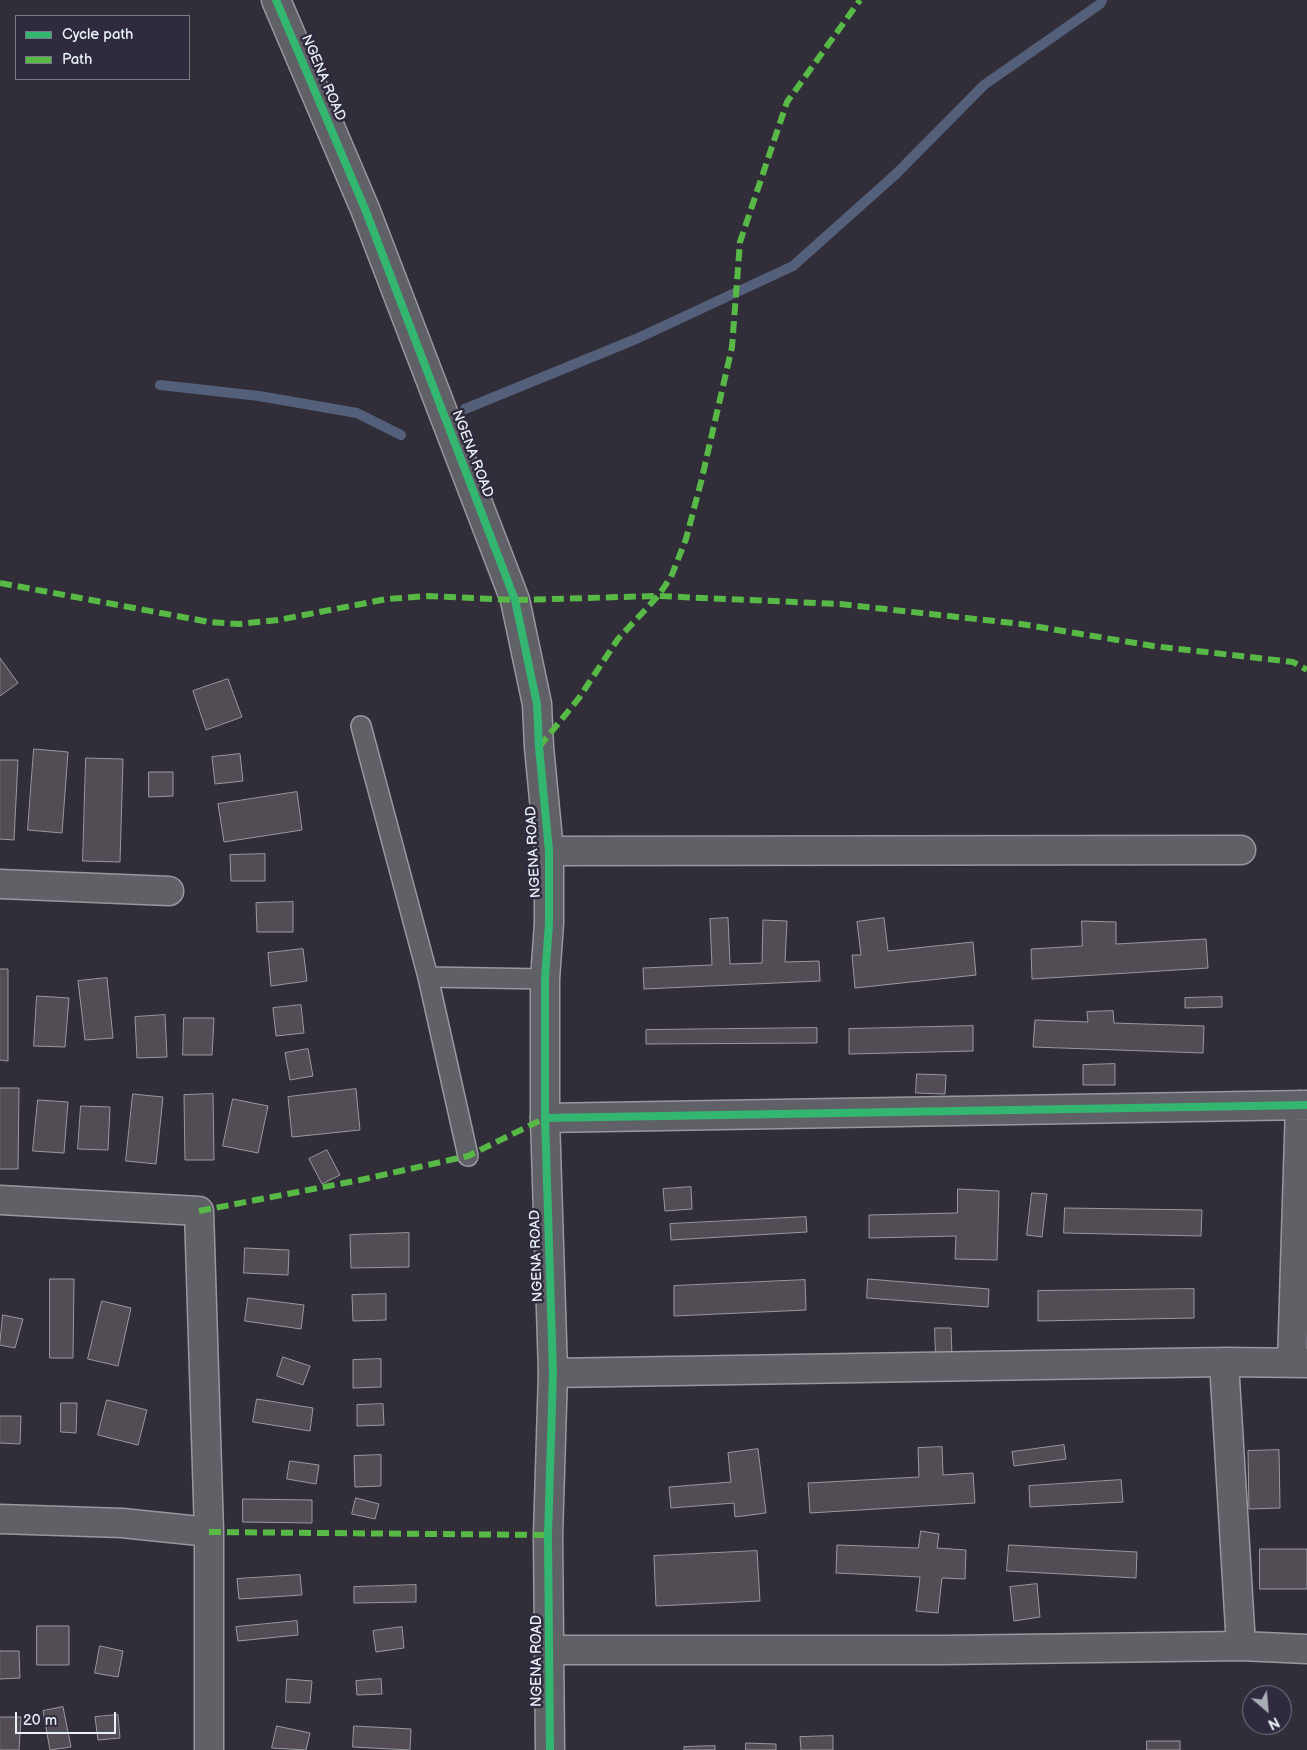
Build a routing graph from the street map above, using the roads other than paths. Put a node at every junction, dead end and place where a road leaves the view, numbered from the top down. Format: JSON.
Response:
{"nodes":[{"id":1,"x":276,"y":0,"type":"edge"},
{"id":2,"x":361,"y":726,"type":"dead end"},
{"id":3,"x":1241,"y":850,"type":"dead end"},
{"id":4,"x":549,"y":851,"type":"junction"},
{"id":5,"x":0,"y":884,"type":"edge"},
{"id":6,"x":170,"y":891,"type":"dead end"},
{"id":7,"x":428,"y":977,"type":"junction"},
{"id":8,"x":545,"y":978,"type":"junction"},
{"id":9,"x":1304,"y":1104,"type":"edge"},
{"id":10,"x":546,"y":1118,"type":"junction"},
{"id":11,"x":468,"y":1156,"type":"dead end"},
{"id":12,"x":0,"y":1200,"type":"edge"},
{"id":13,"x":1224,"y":1362,"type":"junction"},
{"id":14,"x":1300,"y":1363,"type":"edge"},
{"id":15,"x":553,"y":1373,"type":"junction"},
{"id":16,"x":0,"y":1519,"type":"edge"},
{"id":17,"x":209,"y":1532,"type":"junction"},
{"id":18,"x":1241,"y":1646,"type":"junction"},
{"id":19,"x":1307,"y":1649,"type":"edge"},
{"id":20,"x":549,"y":1650,"type":"junction"},
{"id":21,"x":209,"y":1750,"type":"edge"},
{"id":22,"x":550,"y":1750,"type":"edge"}],
"edges":[{"from":1,"to":4,"type":"street","name":"NGENA ROAD"},
{"from":2,"to":7,"type":"lane"},
{"from":3,"to":4,"type":"street"},
{"from":4,"to":8,"type":"street","name":"NGENA ROAD"},
{"from":5,"to":6,"type":"street"},
{"from":7,"to":8,"type":"lane"},
{"from":7,"to":11,"type":"lane"},
{"from":8,"to":10,"type":"street","name":"NGENA ROAD"},
{"from":9,"to":10,"type":"street"},
{"from":9,"to":14,"type":"street"},
{"from":10,"to":15,"type":"street","name":"NGENA ROAD"},
{"from":12,"to":17,"type":"street"},
{"from":13,"to":14,"type":"street"},
{"from":13,"to":15,"type":"street"},
{"from":13,"to":18,"type":"street"},
{"from":15,"to":20,"type":"street","name":"NGENA ROAD"},
{"from":16,"to":17,"type":"street"},
{"from":17,"to":21,"type":"street"},
{"from":18,"to":19,"type":"street"},
{"from":18,"to":20,"type":"street"},
{"from":20,"to":22,"type":"street","name":"NGENA ROAD"}]}
